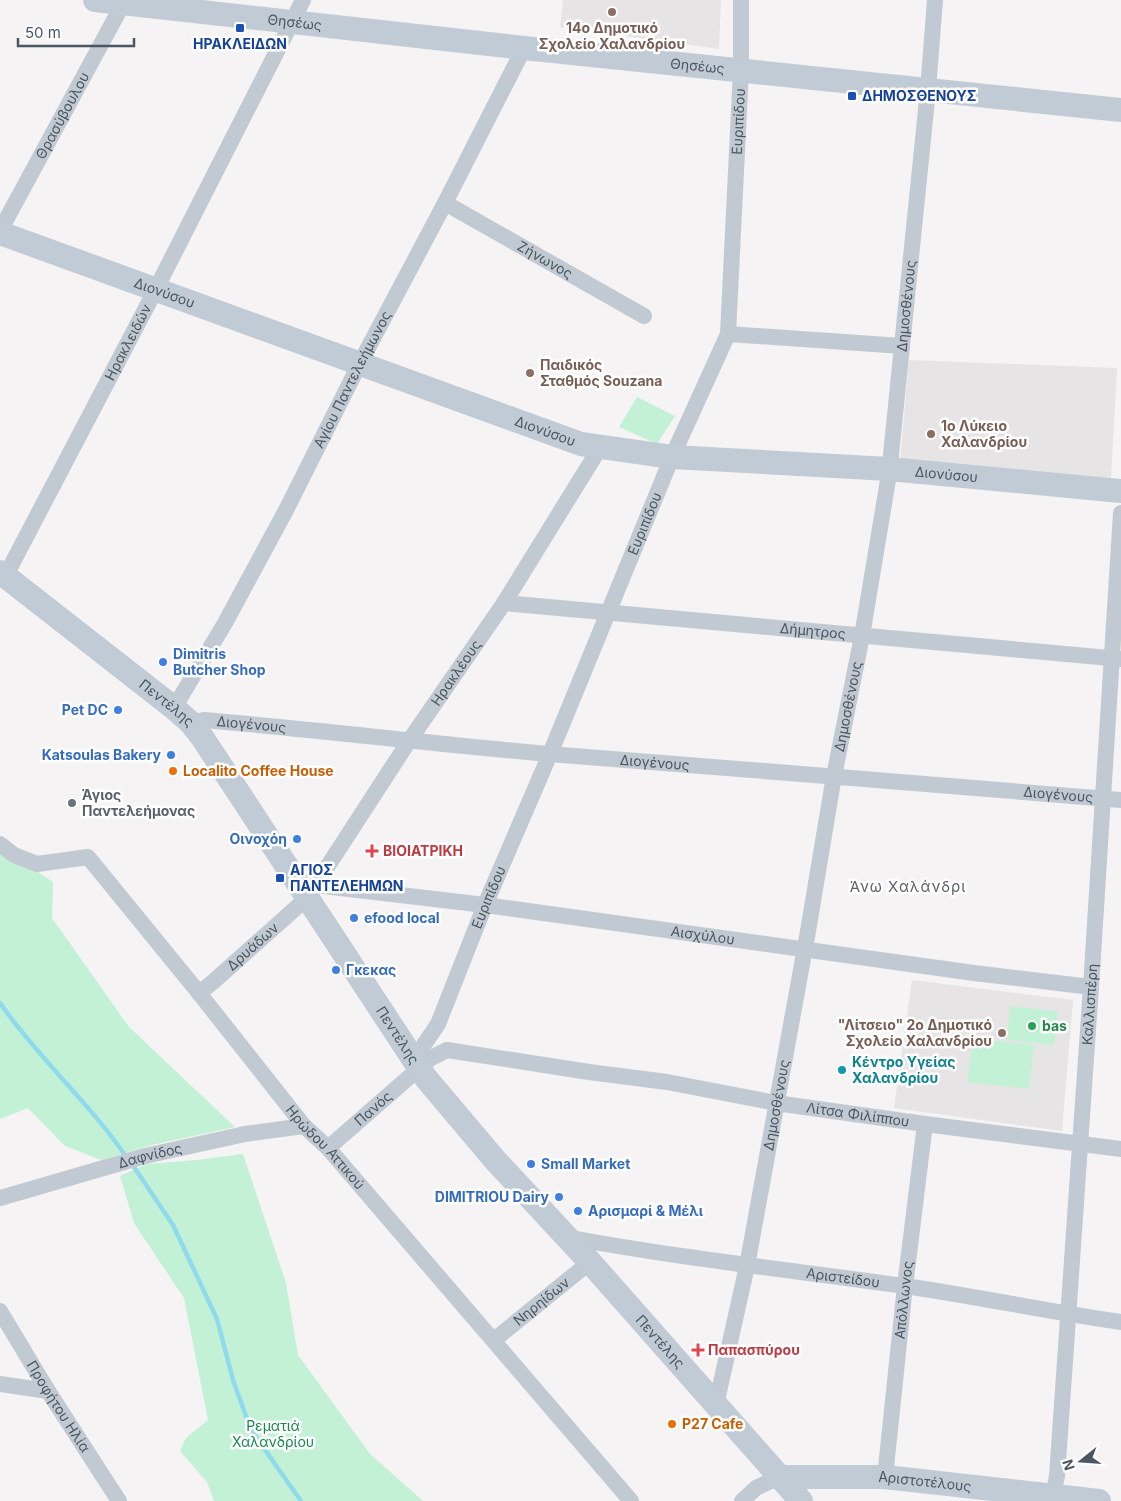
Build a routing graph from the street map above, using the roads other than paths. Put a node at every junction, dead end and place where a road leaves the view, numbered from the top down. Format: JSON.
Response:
{"nodes":[{"id":1,"x":95,"y":0,"type":"edge"},
{"id":2,"x":304,"y":0,"type":"edge"},
{"id":3,"x":741,"y":0,"type":"edge"},
{"id":4,"x":935,"y":0,"type":"edge"},
{"id":5,"x":124,"y":2,"type":"edge"},
{"id":6,"x":293,"y":22,"type":"junction"},
{"id":7,"x":524,"y":48,"type":"junction"},
{"id":8,"x":741,"y":70,"type":"junction"},
{"id":9,"x":928,"y":90,"type":"junction"},
{"id":10,"x":1121,"y":110,"type":"edge"},
{"id":11,"x":445,"y":203,"type":"junction"},
{"id":12,"x":0,"y":232,"type":"edge"},
{"id":13,"x":156,"y":289,"type":"junction"},
{"id":14,"x":644,"y":316,"type":"dead end"},
{"id":15,"x":728,"y":334,"type":"junction"},
{"id":16,"x":902,"y":346,"type":"junction"},
{"id":17,"x":360,"y":363,"type":"junction"},
{"id":18,"x":602,"y":446,"type":"junction"},
{"id":19,"x":672,"y":457,"type":"junction"},
{"id":20,"x":889,"y":469,"type":"junction"},
{"id":21,"x":1121,"y":491,"type":"edge"},
{"id":22,"x":1121,"y":513,"type":"edge"},
{"id":23,"x":3,"y":574,"type":"edge"},
{"id":24,"x":504,"y":602,"type":"junction"},
{"id":25,"x":608,"y":612,"type":"junction"},
{"id":26,"x":862,"y":636,"type":"junction"},
{"id":27,"x":1116,"y":659,"type":"edge"},
{"id":28,"x":182,"y":715,"type":"junction"},
{"id":29,"x":409,"y":741,"type":"junction"},
{"id":30,"x":550,"y":754,"type":"junction"},
{"id":31,"x":834,"y":776,"type":"junction"},
{"id":32,"x":1102,"y":798,"type":"junction"},
{"id":33,"x":1121,"y":800,"type":"edge"},
{"id":34,"x":0,"y":844,"type":"edge"},
{"id":35,"x":311,"y":892,"type":"junction"},
{"id":36,"x":485,"y":905,"type":"junction"},
{"id":37,"x":805,"y":948,"type":"junction"},
{"id":38,"x":1091,"y":987,"type":"junction"},
{"id":39,"x":199,"y":993,"type":"junction"},
{"id":40,"x":438,"y":1024,"type":"junction"},
{"id":41,"x":447,"y":1050,"type":"junction"},
{"id":42,"x":416,"y":1065,"type":"junction"},
{"id":43,"x":776,"y":1104,"type":"junction"},
{"id":44,"x":925,"y":1124,"type":"junction"},
{"id":45,"x":304,"y":1126,"type":"junction"},
{"id":46,"x":1080,"y":1143,"type":"junction"},
{"id":47,"x":328,"y":1148,"type":"junction"},
{"id":48,"x":1121,"y":1149,"type":"edge"},
{"id":49,"x":0,"y":1198,"type":"edge"},
{"id":50,"x":566,"y":1237,"type":"junction"},
{"id":51,"x":590,"y":1262,"type":"junction"},
{"id":52,"x":747,"y":1266,"type":"junction"},
{"id":53,"x":905,"y":1286,"type":"junction"},
{"id":54,"x":0,"y":1311,"type":"edge"},
{"id":55,"x":1068,"y":1315,"type":"junction"},
{"id":56,"x":1121,"y":1322,"type":"edge"},
{"id":57,"x":494,"y":1340,"type":"junction"},
{"id":58,"x":0,"y":1384,"type":"edge"},
{"id":59,"x":48,"y":1391,"type":"junction"},
{"id":60,"x":716,"y":1405,"type":"junction"},
{"id":61,"x":780,"y":1477,"type":"junction"},
{"id":62,"x":885,"y":1477,"type":"junction"},
{"id":63,"x":1052,"y":1499,"type":"edge"},
{"id":64,"x":119,"y":1501,"type":"edge"},
{"id":65,"x":631,"y":1501,"type":"edge"},
{"id":66,"x":742,"y":1501,"type":"edge"},
{"id":67,"x":801,"y":1501,"type":"edge"},
{"id":68,"x":1099,"y":1501,"type":"edge"}],
"edges":[{"from":1,"to":5,"type":"street","name":"Θησέως"},
{"from":2,"to":6,"type":"street","name":"Ηρακλειδών"},
{"from":3,"to":8,"type":"street","name":"Ευριπίδου"},
{"from":4,"to":9,"type":"street","name":"Δημοσθένους"},
{"from":5,"to":6,"type":"street","name":"Θησέως"},
{"from":5,"to":12,"type":"street","name":"Θρασύβουλου"},
{"from":6,"to":7,"type":"street","name":"Θησέως"},
{"from":6,"to":13,"type":"street","name":"Ηρακλειδών"},
{"from":7,"to":8,"type":"street","name":"Θησέως"},
{"from":7,"to":11,"type":"street","name":"Αγίου Παντελεήμωνος"},
{"from":8,"to":9,"type":"street","name":"Θησέως"},
{"from":8,"to":15,"type":"street","name":"Ευριπίδου"},
{"from":9,"to":10,"type":"street","name":"Θησέως"},
{"from":9,"to":16,"type":"street","name":"Δημοσθένους"},
{"from":11,"to":14,"type":"street","name":"Ζήνωνος"},
{"from":11,"to":17,"type":"street","name":"Αγίου Παντελεήμωνος"},
{"from":12,"to":13,"type":"street","name":"Διονύσου"},
{"from":13,"to":17,"type":"street","name":"Διονύσου"},
{"from":13,"to":23,"type":"street","name":"Ηρακλειδών"},
{"from":15,"to":16,"type":"street"},
{"from":15,"to":19,"type":"street","name":"Ευριπίδου"},
{"from":16,"to":20,"type":"street","name":"Δημοσθένους"},
{"from":17,"to":18,"type":"street","name":"Διονύσου"},
{"from":17,"to":28,"type":"street","name":"Αγίου Παντελεήμωνος"},
{"from":18,"to":19,"type":"street","name":"Διονύσου"},
{"from":18,"to":24,"type":"street","name":"Ηρακλέους"},
{"from":19,"to":20,"type":"street","name":"Διονύσου"},
{"from":19,"to":25,"type":"street","name":"Ευριπίδου"},
{"from":20,"to":21,"type":"street","name":"Διονύσου"},
{"from":20,"to":26,"type":"street","name":"Δημοσθένους"},
{"from":22,"to":27,"type":"street","name":"Καλλισπέρη"},
{"from":23,"to":28,"type":"street","name":"Πεντέλης"},
{"from":24,"to":25,"type":"street","name":"Δήμητρος"},
{"from":24,"to":29,"type":"street","name":"Ηρακλέους"},
{"from":25,"to":26,"type":"street","name":"Δήμητρος"},
{"from":25,"to":30,"type":"street","name":"Ευριπίδου"},
{"from":26,"to":27,"type":"street","name":"Δήμητρος"},
{"from":26,"to":31,"type":"street","name":"Δημοσθένους"},
{"from":27,"to":32,"type":"street","name":"Καλλισπέρη"},
{"from":28,"to":29,"type":"street","name":"Διογένους"},
{"from":28,"to":35,"type":"street","name":"Πεντέλης"},
{"from":29,"to":30,"type":"street","name":"Διογένους"},
{"from":29,"to":35,"type":"street","name":"Ηρακλέους"},
{"from":30,"to":31,"type":"street","name":"Διογένους"},
{"from":30,"to":36,"type":"street","name":"Ευριπίδου"},
{"from":31,"to":32,"type":"street","name":"Διογένους"},
{"from":31,"to":37,"type":"street","name":"Δημοσθένους"},
{"from":32,"to":33,"type":"street","name":"Διογένους"},
{"from":32,"to":38,"type":"street","name":"Καλλισπέρη"},
{"from":34,"to":39,"type":"street","name":"Ηρώδου Αττικού"},
{"from":35,"to":36,"type":"street","name":"Αισχύλου"},
{"from":35,"to":39,"type":"street","name":"Δρυάδων"},
{"from":35,"to":42,"type":"street","name":"Πεντέλης"},
{"from":36,"to":37,"type":"street","name":"Αισχύλου"},
{"from":36,"to":40,"type":"street","name":"Ευριπίδου"},
{"from":37,"to":38,"type":"street","name":"Αισχύλου"},
{"from":37,"to":43,"type":"street","name":"Δημοσθένους"},
{"from":38,"to":46,"type":"street","name":"Καλλισπέρη"},
{"from":39,"to":45,"type":"street","name":"Ηρώδου Αττικού"},
{"from":40,"to":41,"type":"street"},
{"from":40,"to":42,"type":"street","name":"Ευριπίδου"},
{"from":41,"to":42,"type":"street"},
{"from":41,"to":43,"type":"street","name":"Λίτσα Φιλίππου"},
{"from":42,"to":47,"type":"street","name":"Πανός"},
{"from":42,"to":50,"type":"street","name":"Πεντέλης"},
{"from":43,"to":44,"type":"street","name":"Λίτσα Φιλίππου"},
{"from":43,"to":52,"type":"street","name":"Δημοσθένους"},
{"from":44,"to":46,"type":"street","name":"Λίτσα Φιλίππου"},
{"from":44,"to":53,"type":"street","name":"Απόλλωνος"},
{"from":45,"to":47,"type":"street","name":"Ηρώδου Αττικού"},
{"from":45,"to":49,"type":"street","name":"Δαφνίδος"},
{"from":46,"to":48,"type":"street","name":"Λίτσα Φιλίππου"},
{"from":46,"to":55,"type":"street","name":"Καλλισπέρη"},
{"from":47,"to":57,"type":"street","name":"Ηρώδου Αττικού"},
{"from":50,"to":51,"type":"street","name":"Πεντέλης"},
{"from":50,"to":52,"type":"street","name":"Αριστείδου"},
{"from":51,"to":57,"type":"street","name":"Νηρηίδων"},
{"from":51,"to":60,"type":"street","name":"Πεντέλης"},
{"from":52,"to":53,"type":"street","name":"Αριστείδου"},
{"from":52,"to":60,"type":"street","name":"Δημοσθένους"},
{"from":53,"to":55,"type":"street","name":"Αριστείδου"},
{"from":53,"to":62,"type":"street","name":"Απόλλωνος"},
{"from":54,"to":59,"type":"street","name":"Προφήτου Ηλία"},
{"from":55,"to":56,"type":"street","name":"Αριστείδου"},
{"from":55,"to":63,"type":"street","name":"Καλλισπέρη"},
{"from":57,"to":65,"type":"street","name":"Ηρώδου Αττικού"},
{"from":58,"to":59,"type":"street"},
{"from":59,"to":64,"type":"street","name":"Προφήτου Ηλία"},
{"from":60,"to":61,"type":"street","name":"Πεντέλης"},
{"from":61,"to":62,"type":"street","name":"Αριστοτέλους"},
{"from":61,"to":66,"type":"street"},
{"from":61,"to":67,"type":"street","name":"Πεντέλης"},
{"from":62,"to":63,"type":"street","name":"Αριστοτέλους"},
{"from":63,"to":68,"type":"street","name":"Αριστοτέλους"}]}
